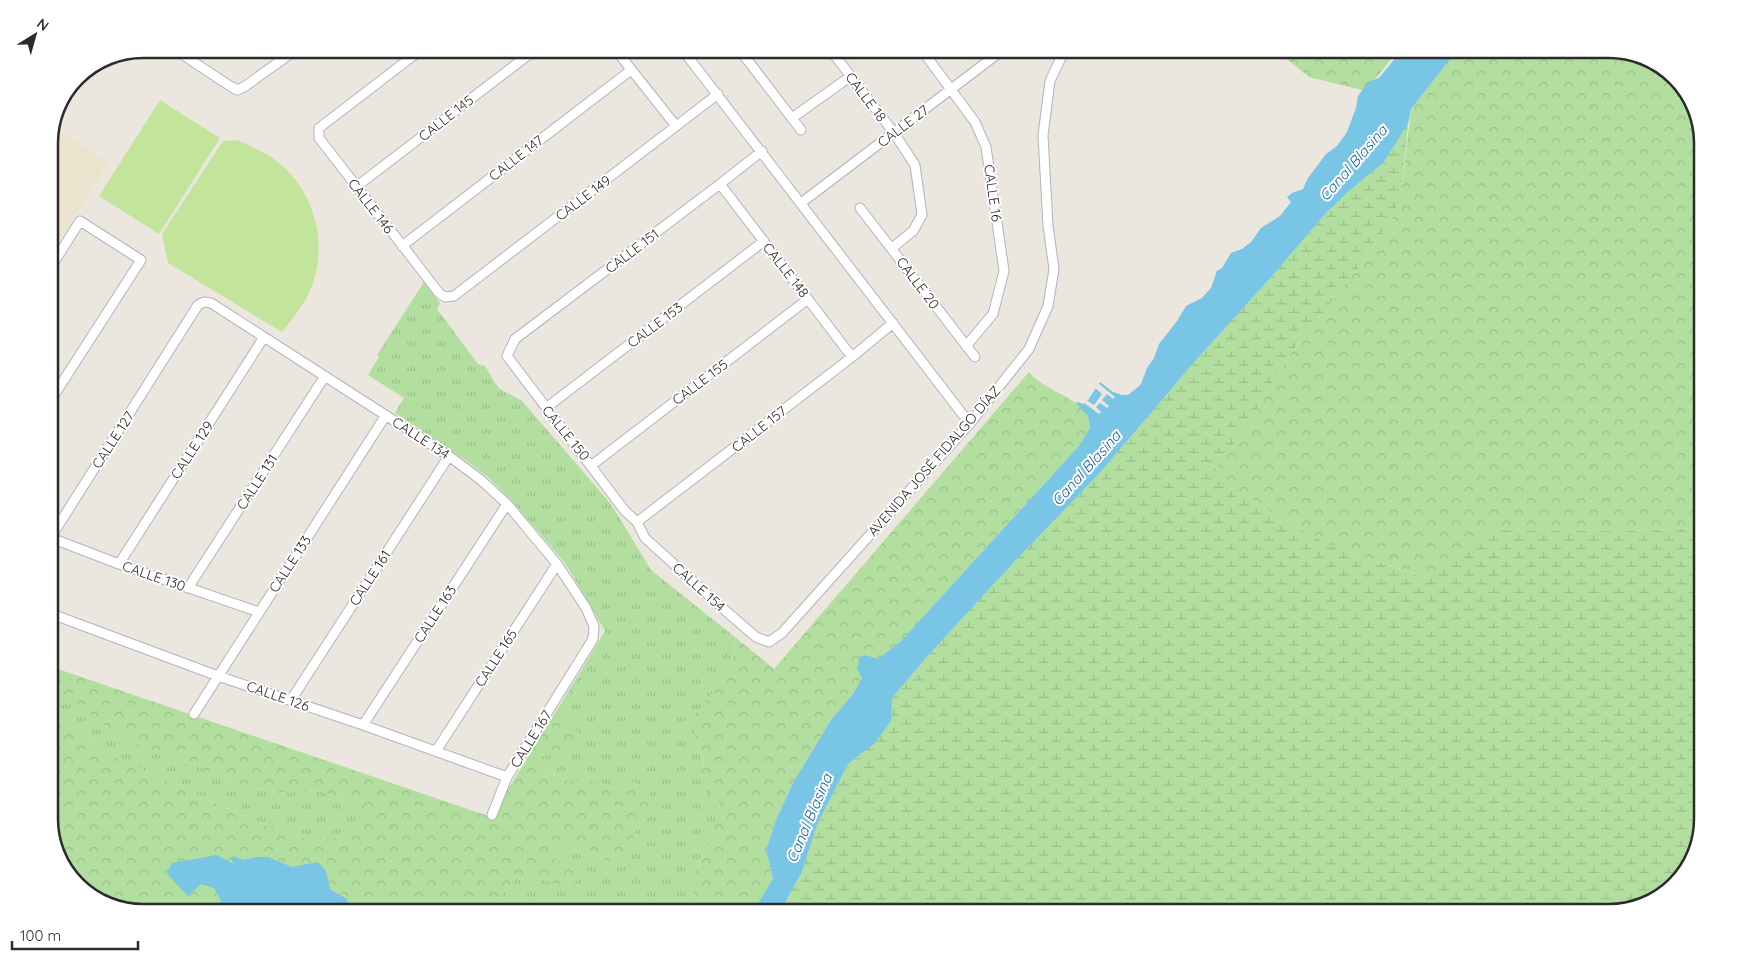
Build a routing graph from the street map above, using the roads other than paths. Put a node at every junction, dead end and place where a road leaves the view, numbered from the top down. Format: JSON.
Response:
{"nodes":[{"id":1,"x":188,"y":58,"type":"edge"},
{"id":2,"x":285,"y":58,"type":"edge"},
{"id":3,"x":410,"y":58,"type":"edge"},
{"id":4,"x":524,"y":58,"type":"edge"},
{"id":5,"x":621,"y":58,"type":"edge"},
{"id":6,"x":689,"y":58,"type":"edge"},
{"id":7,"x":746,"y":58,"type":"edge"},
{"id":8,"x":837,"y":58,"type":"edge"},
{"id":9,"x":928,"y":58,"type":"edge"},
{"id":10,"x":992,"y":58,"type":"edge"},
{"id":11,"x":1061,"y":58,"type":"edge"},
{"id":12,"x":282,"y":60,"type":"joint"},
{"id":13,"x":631,"y":70,"type":"junction"},
{"id":14,"x":850,"y":76,"type":"junction"},
{"id":15,"x":952,"y":89,"type":"junction"},
{"id":16,"x":718,"y":94,"type":"junction"},
{"id":17,"x":792,"y":118,"type":"junction"},
{"id":18,"x":676,"y":126,"type":"junction"},
{"id":19,"x":801,"y":130,"type":"dead end"},
{"id":20,"x":894,"y":133,"type":"junction"},
{"id":21,"x":762,"y":151,"type":"junction"},
{"id":22,"x":720,"y":184,"type":"junction"},
{"id":23,"x":356,"y":187,"type":"junction"},
{"id":24,"x":801,"y":203,"type":"junction"},
{"id":25,"x":860,"y":208,"type":"dead end"},
{"id":26,"x":764,"y":241,"type":"junction"},
{"id":27,"x":402,"y":246,"type":"junction"},
{"id":28,"x":892,"y":248,"type":"junction"},
{"id":29,"x":58,"y":256,"type":"edge"},
{"id":30,"x":445,"y":297,"type":"joint"},
{"id":31,"x":808,"y":299,"type":"junction"},
{"id":32,"x":893,"y":323,"type":"junction"},
{"id":33,"x":264,"y":337,"type":"junction"},
{"id":34,"x":178,"y":339,"type":"joint"},
{"id":35,"x":966,"y":346,"type":"junction"},
{"id":36,"x":507,"y":356,"type":"joint"},
{"id":37,"x":852,"y":357,"type":"junction"},
{"id":38,"x":975,"y":357,"type":"dead end"},
{"id":39,"x":325,"y":376,"type":"junction"},
{"id":40,"x":58,"y":389,"type":"edge"},
{"id":41,"x":546,"y":408,"type":"junction"},
{"id":42,"x":386,"y":415,"type":"junction"},
{"id":43,"x":970,"y":424,"type":"junction"},
{"id":44,"x":449,"y":456,"type":"junction"},
{"id":45,"x":592,"y":465,"type":"junction"},
{"id":46,"x":507,"y":504,"type":"junction"},
{"id":47,"x":637,"y":522,"type":"junction"},
{"id":48,"x":58,"y":526,"type":"edge"},
{"id":49,"x":58,"y":542,"type":"edge"},
{"id":50,"x":119,"y":564,"type":"junction"},
{"id":51,"x":557,"y":564,"type":"junction"},
{"id":52,"x":188,"y":588,"type":"junction"},
{"id":53,"x":259,"y":612,"type":"junction"},
{"id":54,"x":58,"y":616,"type":"edge"},
{"id":55,"x":769,"y":642,"type":"joint"},
{"id":56,"x":577,"y":666,"type":"joint"},
{"id":57,"x":218,"y":676,"type":"junction"},
{"id":58,"x":291,"y":700,"type":"junction"},
{"id":59,"x":194,"y":714,"type":"dead end"},
{"id":60,"x":364,"y":725,"type":"junction"},
{"id":61,"x":436,"y":751,"type":"junction"},
{"id":62,"x":507,"y":777,"type":"junction"},
{"id":63,"x":492,"y":815,"type":"dead end"}],
"edges":[{"from":1,"to":12,"type":"street"},
{"from":2,"to":12,"type":"street"},
{"from":3,"to":23,"type":"street","name":"CALLE 146"},
{"from":4,"to":23,"type":"street","name":"CALLE 145"},
{"from":5,"to":13,"type":"street"},
{"from":6,"to":16,"type":"street"},
{"from":7,"to":17,"type":"street"},
{"from":8,"to":14,"type":"street","name":"CALLE 18"},
{"from":9,"to":15,"type":"street","name":"CALLE 16"},
{"from":10,"to":15,"type":"street","name":"CALLE 27"},
{"from":11,"to":43,"type":"street","name":"AVENIDA JOSÉ FIDALGO DÍAZ"},
{"from":13,"to":18,"type":"street"},
{"from":13,"to":27,"type":"street","name":"CALLE 147"},
{"from":14,"to":17,"type":"street"},
{"from":14,"to":20,"type":"street","name":"CALLE 18"},
{"from":15,"to":20,"type":"street","name":"CALLE 27"},
{"from":15,"to":35,"type":"street","name":"CALLE 16"},
{"from":16,"to":18,"type":"street","name":"CALLE 149"},
{"from":16,"to":21,"type":"street"},
{"from":17,"to":19,"type":"street"},
{"from":18,"to":30,"type":"street","name":"CALLE 149"},
{"from":20,"to":24,"type":"street","name":"CALLE 27"},
{"from":20,"to":28,"type":"street","name":"CALLE 18"},
{"from":21,"to":22,"type":"street","name":"CALLE 151"},
{"from":21,"to":24,"type":"street"},
{"from":22,"to":26,"type":"street","name":"CALLE 148"},
{"from":22,"to":36,"type":"street","name":"CALLE 151"},
{"from":23,"to":27,"type":"street","name":"CALLE 146"},
{"from":24,"to":32,"type":"street"},
{"from":25,"to":28,"type":"street","name":"CALLE 20"},
{"from":26,"to":31,"type":"street","name":"CALLE 148"},
{"from":26,"to":41,"type":"street","name":"CALLE 153"},
{"from":27,"to":30,"type":"street","name":"CALLE 146"},
{"from":28,"to":35,"type":"street","name":"CALLE 20"},
{"from":29,"to":40,"type":"street"},
{"from":31,"to":37,"type":"street","name":"CALLE 148"},
{"from":31,"to":45,"type":"street","name":"CALLE 155"},
{"from":32,"to":37,"type":"street","name":"CALLE 157"},
{"from":32,"to":43,"type":"street"},
{"from":33,"to":34,"type":"street","name":"CALLE 134"},
{"from":33,"to":39,"type":"street","name":"CALLE 134"},
{"from":33,"to":50,"type":"street","name":"CALLE 129"},
{"from":34,"to":48,"type":"street","name":"CALLE 127"},
{"from":35,"to":38,"type":"street","name":"CALLE 20"},
{"from":36,"to":41,"type":"street","name":"CALLE 150"},
{"from":37,"to":47,"type":"street","name":"CALLE 157"},
{"from":39,"to":42,"type":"street","name":"CALLE 134"},
{"from":39,"to":52,"type":"street","name":"CALLE 131"},
{"from":41,"to":45,"type":"street","name":"CALLE 150"},
{"from":42,"to":44,"type":"street","name":"CALLE 134"},
{"from":42,"to":53,"type":"street","name":"CALLE 133"},
{"from":43,"to":55,"type":"street","name":"AVENIDA JOSÉ FIDALGO DÍAZ"},
{"from":44,"to":46,"type":"street","name":"CALLE 134"},
{"from":44,"to":58,"type":"street","name":"CALLE 161"},
{"from":45,"to":47,"type":"street","name":"CALLE 150"},
{"from":46,"to":51,"type":"street","name":"CALLE 134"},
{"from":46,"to":60,"type":"street","name":"CALLE 163"},
{"from":47,"to":55,"type":"street","name":"CALLE 154"},
{"from":49,"to":50,"type":"street","name":"CALLE 130"},
{"from":50,"to":52,"type":"street","name":"CALLE 130"},
{"from":51,"to":56,"type":"street","name":"CALLE 134"},
{"from":51,"to":61,"type":"street","name":"CALLE 165"},
{"from":52,"to":53,"type":"street","name":"CALLE 130"},
{"from":53,"to":57,"type":"street","name":"CALLE 133"},
{"from":54,"to":57,"type":"street","name":"CALLE 126"},
{"from":56,"to":62,"type":"street","name":"CALLE 167"},
{"from":57,"to":58,"type":"street","name":"CALLE 126"},
{"from":57,"to":59,"type":"street","name":"CALLE 133"},
{"from":58,"to":60,"type":"street","name":"CALLE 126"},
{"from":60,"to":61,"type":"street","name":"CALLE 126"},
{"from":61,"to":62,"type":"street","name":"CALLE 126"},
{"from":62,"to":63,"type":"street","name":"CALLE 167"}]}
